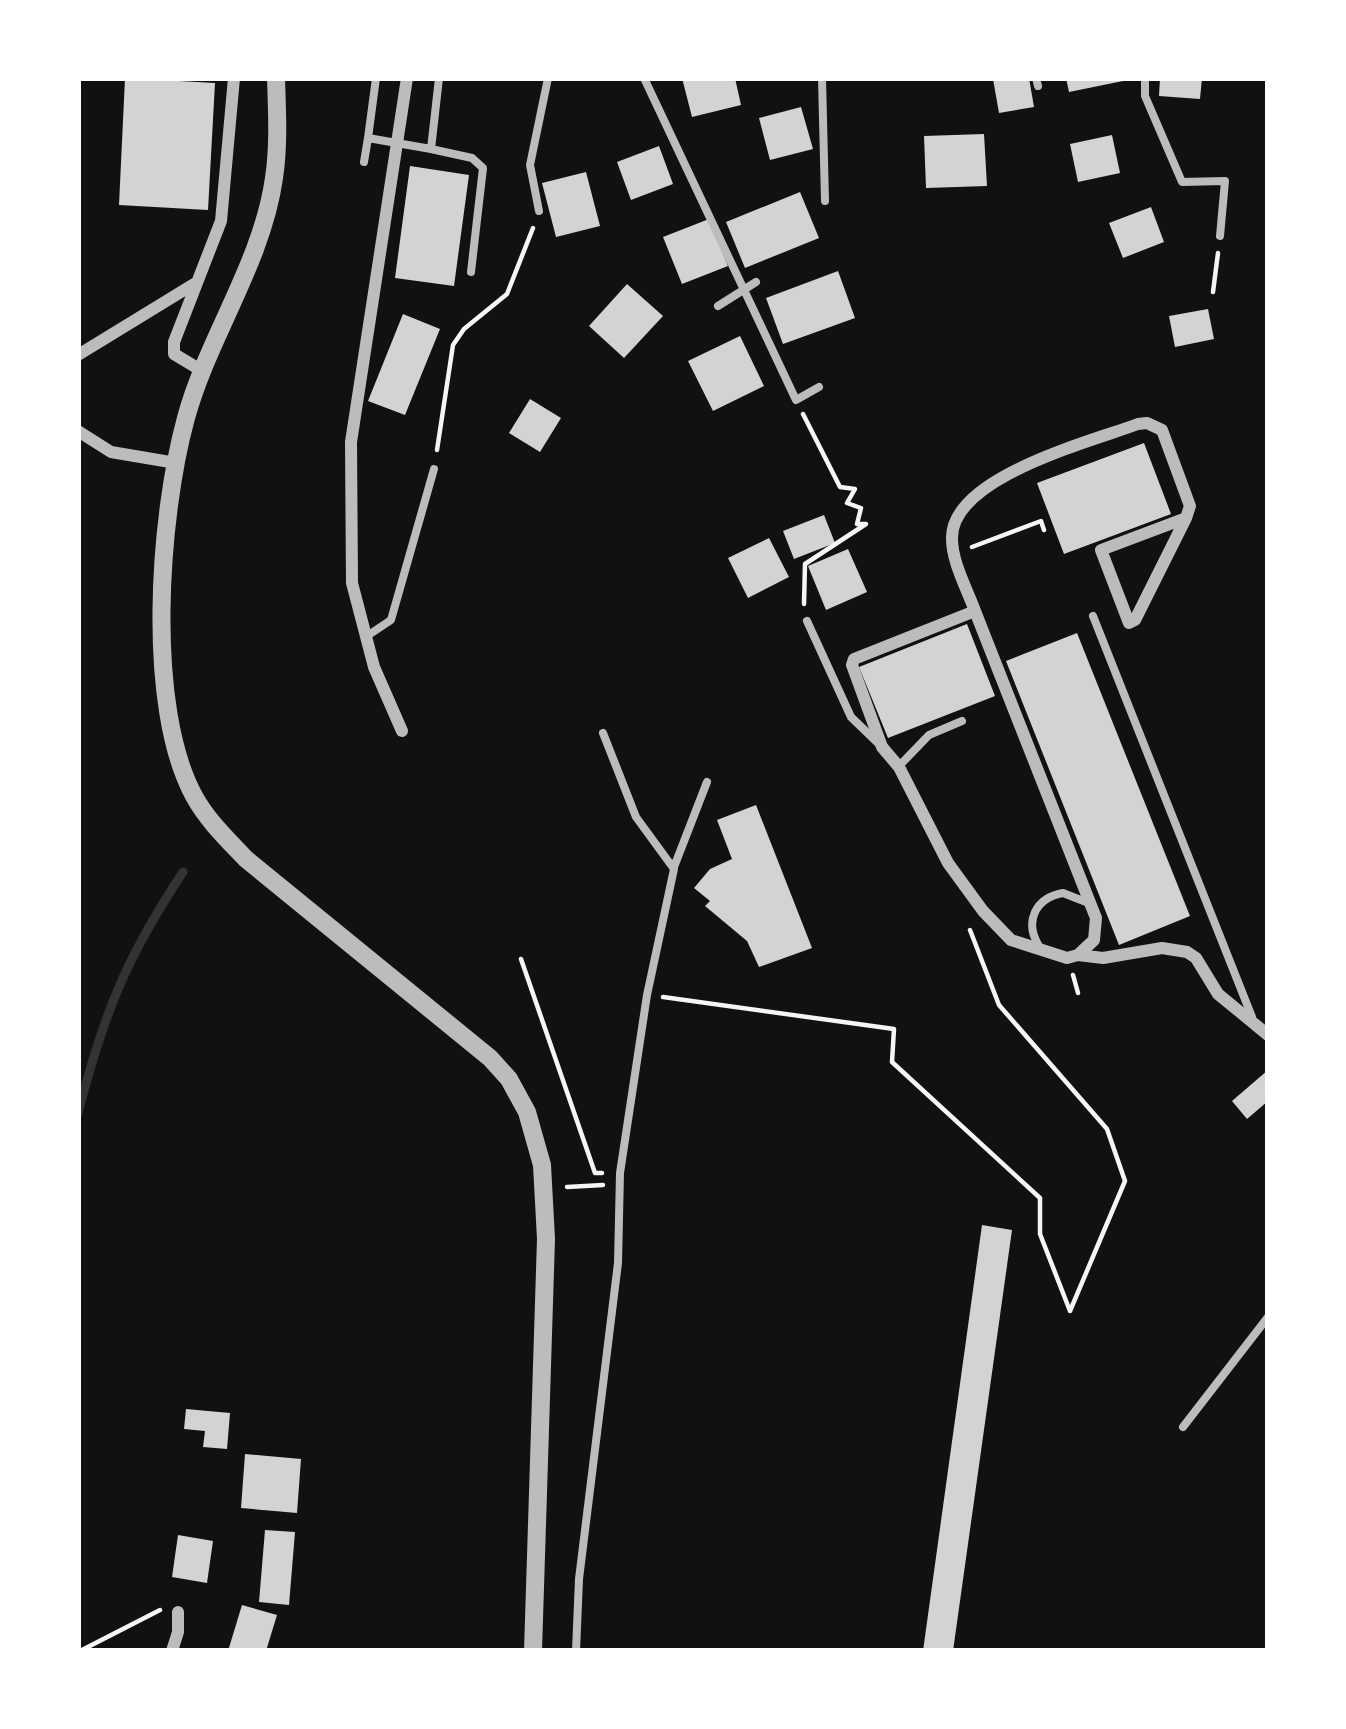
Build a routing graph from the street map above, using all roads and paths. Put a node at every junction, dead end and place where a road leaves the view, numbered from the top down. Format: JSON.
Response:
{"nodes":[{"id":1,"x":234,"y":78,"type":"edge"},
{"id":2,"x":275,"y":78,"type":"edge"},
{"id":3,"x":376,"y":78,"type":"edge"},
{"id":4,"x":407,"y":78,"type":"edge"},
{"id":5,"x":439,"y":78,"type":"edge"},
{"id":6,"x":548,"y":78,"type":"edge"},
{"id":7,"x":644,"y":78,"type":"edge"},
{"id":8,"x":823,"y":78,"type":"edge"},
{"id":9,"x":1145,"y":78,"type":"edge"},
{"id":10,"x":370,"y":138,"type":"junction"},
{"id":11,"x":427,"y":148,"type":"junction"},
{"id":12,"x":364,"y":162,"type":"dead end"},
{"id":13,"x":825,"y":201,"type":"dead end"},
{"id":14,"x":539,"y":211,"type":"joint"},
{"id":15,"x":1220,"y":236,"type":"joint"},
{"id":16,"x":471,"y":272,"type":"dead end"},
{"id":17,"x":756,"y":282,"type":"dead end"},
{"id":18,"x":195,"y":284,"type":"junction"},
{"id":19,"x":744,"y":290,"type":"junction"},
{"id":20,"x":1213,"y":292,"type":"dead end"},
{"id":21,"x":718,"y":306,"type":"dead end"},
{"id":22,"x":78,"y":355,"type":"edge"},
{"id":23,"x":204,"y":372,"type":"junction"},
{"id":24,"x":819,"y":387,"type":"dead end"},
{"id":25,"x":796,"y":400,"type":"junction"},
{"id":26,"x":78,"y":431,"type":"edge"},
{"id":27,"x":176,"y":463,"type":"junction"},
{"id":28,"x":434,"y":469,"type":"joint"},
{"id":29,"x":1186,"y":518,"type":"junction"},
{"id":30,"x":1044,"y":530,"type":"dead end"},
{"id":31,"x":955,"y":553,"type":"junction"},
{"id":32,"x":975,"y":611,"type":"junction"},
{"id":33,"x":1093,"y":616,"type":"dead end"},
{"id":34,"x":807,"y":621,"type":"joint"},
{"id":35,"x":365,"y":637,"type":"junction"},
{"id":36,"x":962,"y":721,"type":"dead end"},
{"id":37,"x":402,"y":731,"type":"dead end"},
{"id":38,"x":603,"y":733,"type":"dead end"},
{"id":39,"x":882,"y":747,"type":"junction"},
{"id":40,"x":899,"y":766,"type":"junction"},
{"id":41,"x":707,"y":782,"type":"dead end"},
{"id":42,"x":674,"y":869,"type":"junction"},
{"id":43,"x":1092,"y":908,"type":"junction"},
{"id":44,"x":983,"y":911,"type":"junction"},
{"id":45,"x":1040,"y":946,"type":"junction"},
{"id":46,"x":1078,"y":955,"type":"junction"},
{"id":47,"x":521,"y":958,"type":"dead end"},
{"id":48,"x":647,"y":995,"type":"junction"},
{"id":49,"x":1255,"y":1024,"type":"junction"},
{"id":50,"x":1268,"y":1035,"type":"edge"},
{"id":51,"x":620,"y":1179,"type":"junction"},
{"id":52,"x":543,"y":1189,"type":"junction"},
{"id":53,"x":1268,"y":1317,"type":"edge"},
{"id":54,"x":1184,"y":1427,"type":"dead end"},
{"id":55,"x":178,"y":1612,"type":"joint"},
{"id":56,"x":80,"y":1651,"type":"edge"},
{"id":57,"x":172,"y":1651,"type":"edge"},
{"id":58,"x":533,"y":1651,"type":"edge"},
{"id":59,"x":576,"y":1651,"type":"edge"}],
"edges":[{"from":1,"to":18,"type":"street"},
{"from":2,"to":23,"type":"street"},
{"from":3,"to":10,"type":"lane"},
{"from":4,"to":35,"type":"street"},
{"from":5,"to":11,"type":"lane"},
{"from":6,"to":14,"type":"lane"},
{"from":7,"to":19,"type":"lane"},
{"from":8,"to":13,"type":"lane"},
{"from":9,"to":15,"type":"lane"},
{"from":10,"to":11,"type":"lane"},
{"from":10,"to":12,"type":"lane"},
{"from":11,"to":16,"type":"lane"},
{"from":14,"to":28,"type":"path"},
{"from":15,"to":20,"type":"path"},
{"from":17,"to":19,"type":"lane"},
{"from":18,"to":22,"type":"street"},
{"from":18,"to":23,"type":"street"},
{"from":19,"to":21,"type":"lane"},
{"from":19,"to":25,"type":"lane"},
{"from":23,"to":27,"type":"street"},
{"from":24,"to":25,"type":"lane"},
{"from":25,"to":34,"type":"path"},
{"from":26,"to":27,"type":"street"},
{"from":27,"to":52,"type":"street"},
{"from":28,"to":35,"type":"lane"},
{"from":29,"to":29,"type":"street"},
{"from":29,"to":31,"type":"street"},
{"from":30,"to":31,"type":"path"},
{"from":31,"to":32,"type":"street"},
{"from":32,"to":39,"type":"street"},
{"from":32,"to":43,"type":"street"},
{"from":33,"to":49,"type":"lane"},
{"from":34,"to":39,"type":"lane"},
{"from":35,"to":37,"type":"street"},
{"from":36,"to":40,"type":"lane"},
{"from":38,"to":42,"type":"lane"},
{"from":39,"to":40,"type":"street"},
{"from":40,"to":44,"type":"street"},
{"from":41,"to":42,"type":"lane"},
{"from":42,"to":48,"type":"lane"},
{"from":43,"to":45,"type":"lane"},
{"from":43,"to":46,"type":"street"},
{"from":44,"to":45,"type":"street"},
{"from":44,"to":48,"type":"path"},
{"from":45,"to":46,"type":"street"},
{"from":46,"to":49,"type":"street"},
{"from":47,"to":51,"type":"path"},
{"from":48,"to":51,"type":"lane"},
{"from":49,"to":50,"type":"street"},
{"from":51,"to":52,"type":"path"},
{"from":51,"to":59,"type":"lane"},
{"from":52,"to":58,"type":"street"},
{"from":53,"to":54,"type":"lane"},
{"from":55,"to":56,"type":"path"},
{"from":55,"to":57,"type":"street"}]}
